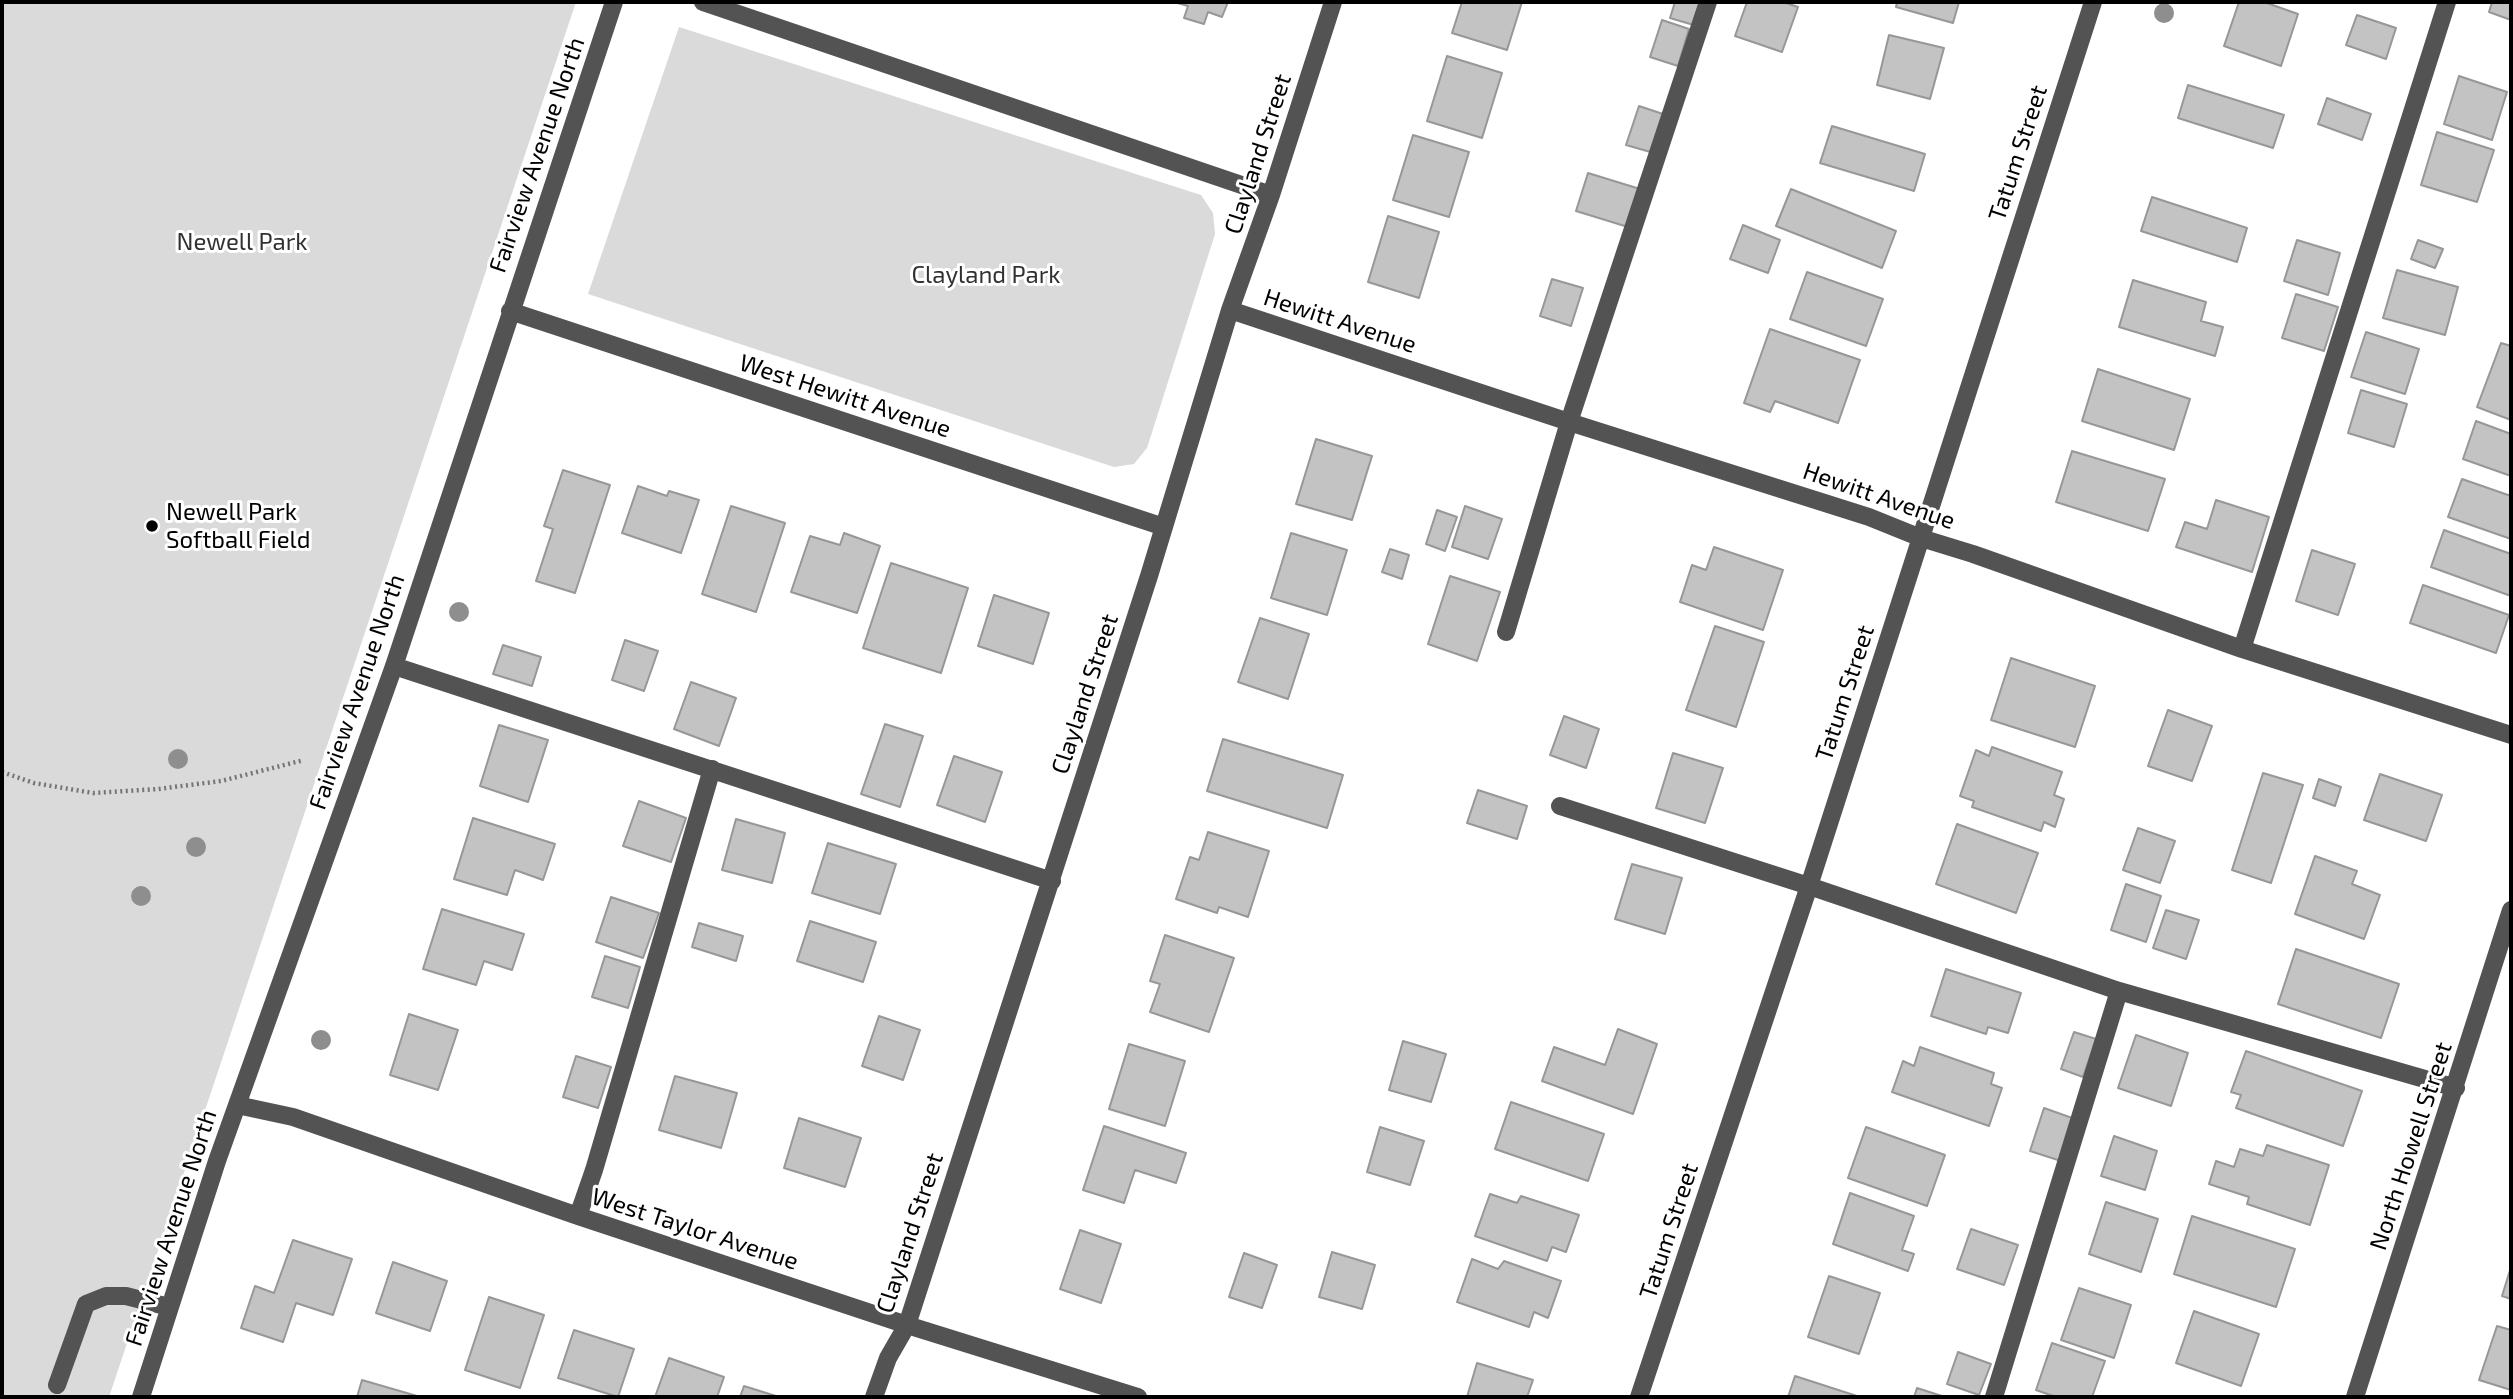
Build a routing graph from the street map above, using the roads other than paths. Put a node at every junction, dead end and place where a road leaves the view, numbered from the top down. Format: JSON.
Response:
{"nodes":[{"id":1,"x":614,"y":2,"type":"edge"},
{"id":2,"x":703,"y":2,"type":"edge"},
{"id":3,"x":1333,"y":2,"type":"edge"},
{"id":4,"x":1708,"y":2,"type":"edge"},
{"id":5,"x":2093,"y":2,"type":"edge"},
{"id":6,"x":2447,"y":2,"type":"edge"},
{"id":7,"x":1271,"y":195,"type":"junction"},
{"id":8,"x":1230,"y":310,"type":"junction"},
{"id":9,"x":510,"y":311,"type":"junction"},
{"id":10,"x":1569,"y":422,"type":"junction"},
{"id":11,"x":1164,"y":527,"type":"junction"},
{"id":12,"x":1921,"y":538,"type":"junction"},
{"id":13,"x":1506,"y":632,"type":"dead end"},
{"id":14,"x":2242,"y":649,"type":"junction"},
{"id":15,"x":394,"y":666,"type":"junction"},
{"id":16,"x":2511,"y":735,"type":"edge"},
{"id":17,"x":712,"y":769,"type":"junction"},
{"id":18,"x":1560,"y":806,"type":"dead end"},
{"id":19,"x":1052,"y":881,"type":"junction"},
{"id":20,"x":1809,"y":886,"type":"junction"},
{"id":21,"x":2511,"y":909,"type":"edge"},
{"id":22,"x":2119,"y":991,"type":"junction"},
{"id":23,"x":2456,"y":1088,"type":"junction"},
{"id":24,"x":237,"y":1105,"type":"junction"},
{"id":25,"x":578,"y":1216,"type":"junction"},
{"id":26,"x":170,"y":1307,"type":"junction"},
{"id":27,"x":907,"y":1325,"type":"junction"},
{"id":28,"x":57,"y":1385,"type":"dead end"},
{"id":29,"x":141,"y":1397,"type":"edge"},
{"id":30,"x":874,"y":1397,"type":"edge"},
{"id":31,"x":1138,"y":1397,"type":"edge"},
{"id":32,"x":1639,"y":1397,"type":"edge"},
{"id":33,"x":1994,"y":1397,"type":"edge"},
{"id":34,"x":2356,"y":1397,"type":"edge"}],
"edges":[{"from":1,"to":9,"type":"street","name":"Fairview Avenue North"},
{"from":2,"to":7,"type":"street"},
{"from":3,"to":7,"type":"street","name":"Clayland Street"},
{"from":4,"to":10,"type":"street"},
{"from":5,"to":12,"type":"street","name":"Tatum Street"},
{"from":6,"to":14,"type":"street"},
{"from":7,"to":8,"type":"street","name":"Clayland Street"},
{"from":8,"to":10,"type":"street","name":"Hewitt Avenue"},
{"from":8,"to":11,"type":"street","name":"Clayland Street"},
{"from":9,"to":11,"type":"street","name":"West Hewitt Avenue"},
{"from":9,"to":15,"type":"street","name":"Fairview Avenue North"},
{"from":10,"to":12,"type":"street","name":"Hewitt Avenue"},
{"from":10,"to":13,"type":"street"},
{"from":11,"to":19,"type":"street","name":"Clayland Street"},
{"from":12,"to":14,"type":"street","name":"Hewitt Avenue"},
{"from":12,"to":20,"type":"street","name":"Tatum Street"},
{"from":14,"to":16,"type":"street","name":"Hewitt Avenue"},
{"from":15,"to":17,"type":"street"},
{"from":15,"to":24,"type":"street","name":"Fairview Avenue North"},
{"from":17,"to":19,"type":"street"},
{"from":17,"to":25,"type":"street"},
{"from":18,"to":20,"type":"street"},
{"from":19,"to":27,"type":"street","name":"Clayland Street"},
{"from":20,"to":22,"type":"street"},
{"from":20,"to":32,"type":"street","name":"Tatum Street"},
{"from":21,"to":23,"type":"street","name":"North Howell Street"},
{"from":22,"to":23,"type":"street"},
{"from":22,"to":33,"type":"street"},
{"from":23,"to":34,"type":"street","name":"North Howell Street"},
{"from":24,"to":25,"type":"street","name":"West Taylor Avenue"},
{"from":24,"to":26,"type":"street","name":"Fairview Avenue North"},
{"from":25,"to":27,"type":"street","name":"West Taylor Avenue"},
{"from":26,"to":28,"type":"street"},
{"from":26,"to":29,"type":"street","name":"Fairview Avenue North"},
{"from":27,"to":30,"type":"street","name":"Clayland Street"},
{"from":27,"to":31,"type":"street","name":"West Taylor Avenue"}]}
